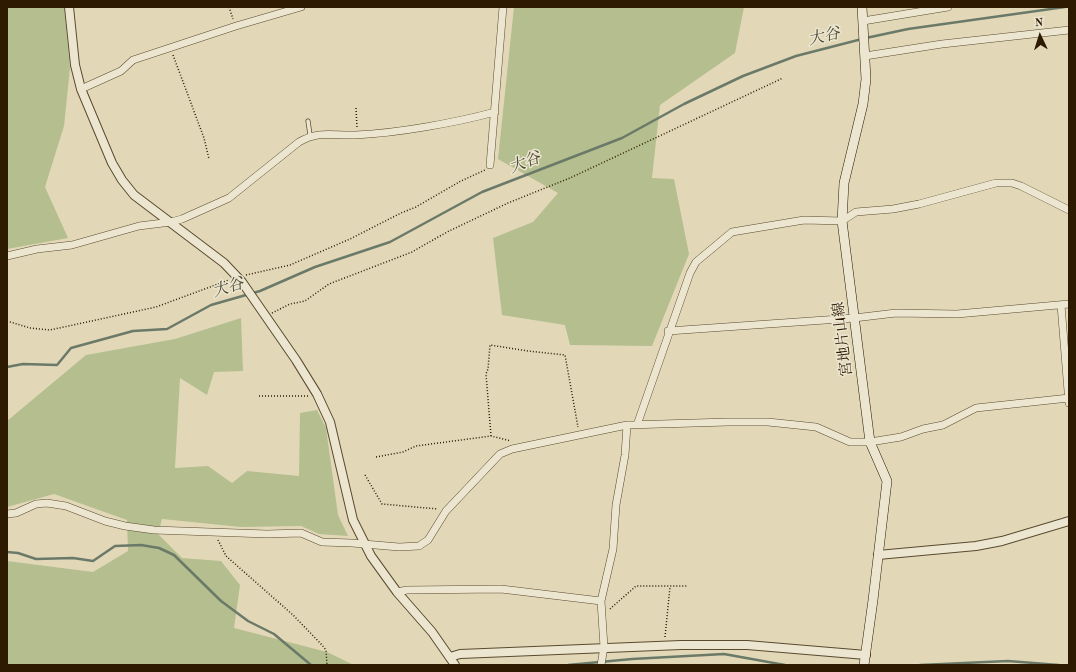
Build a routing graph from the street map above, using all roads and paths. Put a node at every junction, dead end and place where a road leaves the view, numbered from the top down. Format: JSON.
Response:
{"nodes":[{"id":1,"x":69,"y":7,"type":"edge"},
{"id":2,"x":229,"y":7,"type":"edge"},
{"id":3,"x":301,"y":7,"type":"edge"},
{"id":4,"x":503,"y":7,"type":"edge"},
{"id":5,"x":862,"y":7,"type":"edge"},
{"id":6,"x":948,"y":7,"type":"edge"},
{"id":7,"x":863,"y":25,"type":"junction"},
{"id":8,"x":236,"y":26,"type":"junction"},
{"id":9,"x":1069,"y":30,"type":"edge"},
{"id":10,"x":171,"y":48,"type":"junction"},
{"id":11,"x":864,"y":54,"type":"junction"},
{"id":12,"x":783,"y":78,"type":"dead end"},
{"id":13,"x":81,"y":89,"type":"junction"},
{"id":14,"x":356,"y":108,"type":"dead end"},
{"id":15,"x":495,"y":112,"type":"junction"},
{"id":16,"x":308,"y":121,"type":"dead end"},
{"id":17,"x":310,"y":135,"type":"junction"},
{"id":18,"x":357,"y":135,"type":"junction"},
{"id":19,"x":209,"y":159,"type":"dead end"},
{"id":20,"x":490,"y":164,"type":"joint"},
{"id":21,"x":1069,"y":210,"type":"edge"},
{"id":22,"x":842,"y":221,"type":"junction"},
{"id":23,"x":171,"y":222,"type":"junction"},
{"id":24,"x":7,"y":256,"type":"edge"},
{"id":25,"x":235,"y":277,"type":"junction"},
{"id":26,"x":1061,"y":304,"type":"junction"},
{"id":27,"x":1069,"y":304,"type":"edge"},
{"id":28,"x":265,"y":316,"type":"junction"},
{"id":29,"x":854,"y":318,"type":"junction"},
{"id":30,"x":7,"y":321,"type":"edge"},
{"id":31,"x":668,"y":331,"type":"junction"},
{"id":32,"x":317,"y":394,"type":"junction"},
{"id":33,"x":259,"y":396,"type":"dead end"},
{"id":34,"x":1068,"y":400,"type":"edge"},
{"id":35,"x":627,"y":425,"type":"junction"},
{"id":36,"x":637,"y":425,"type":"junction"},
{"id":37,"x":579,"y":434,"type":"junction"},
{"id":38,"x":491,"y":436,"type":"junction"},
{"id":39,"x":870,"y":442,"type":"junction"},
{"id":40,"x":519,"y":447,"type":"junction"},
{"id":41,"x":376,"y":457,"type":"dead end"},
{"id":42,"x":365,"y":475,"type":"dead end"},
{"id":43,"x":446,"y":511,"type":"junction"},
{"id":44,"x":7,"y":514,"type":"edge"},
{"id":45,"x":1069,"y":521,"type":"edge"},
{"id":46,"x":214,"y":532,"type":"junction"},
{"id":47,"x":365,"y":545,"type":"junction"},
{"id":48,"x":878,"y":555,"type":"junction"},
{"id":49,"x":687,"y":586,"type":"dead end"},
{"id":50,"x":670,"y":587,"type":"junction"},
{"id":51,"x":397,"y":592,"type":"junction"},
{"id":52,"x":602,"y":601,"type":"junction"},
{"id":53,"x":602,"y":618,"type":"junction"},
{"id":54,"x":664,"y":645,"type":"junction"},
{"id":55,"x":604,"y":647,"type":"junction"},
{"id":56,"x":450,"y":657,"type":"junction"},
{"id":57,"x":864,"y":660,"type":"edge"},
{"id":58,"x":327,"y":665,"type":"edge"},
{"id":59,"x":455,"y":665,"type":"edge"},
{"id":60,"x":601,"y":665,"type":"edge"}],
"edges":[{"from":1,"to":13,"type":"street"},
{"from":2,"to":8,"type":"path"},
{"from":3,"to":8,"type":"street"},
{"from":4,"to":15,"type":"street"},
{"from":5,"to":7,"type":"main road","name":"宮地片山線"},
{"from":6,"to":7,"type":"street"},
{"from":7,"to":11,"type":"main road","name":"宮地片山線"},
{"from":8,"to":10,"type":"street"},
{"from":9,"to":11,"type":"street"},
{"from":10,"to":13,"type":"street"},
{"from":10,"to":19,"type":"path"},
{"from":11,"to":22,"type":"main road","name":"宮地片山線"},
{"from":12,"to":28,"type":"path"},
{"from":13,"to":23,"type":"street"},
{"from":14,"to":18,"type":"path"},
{"from":15,"to":18,"type":"street"},
{"from":15,"to":20,"type":"street"},
{"from":16,"to":17,"type":"lane"},
{"from":17,"to":18,"type":"street"},
{"from":17,"to":23,"type":"street"},
{"from":20,"to":25,"type":"path"},
{"from":21,"to":22,"type":"street"},
{"from":22,"to":29,"type":"main road","name":"宮地片山線"},
{"from":22,"to":31,"type":"street"},
{"from":23,"to":24,"type":"street"},
{"from":23,"to":25,"type":"street"},
{"from":25,"to":28,"type":"street"},
{"from":25,"to":30,"type":"path"},
{"from":26,"to":27,"type":"street"},
{"from":26,"to":29,"type":"street"},
{"from":26,"to":34,"type":"street"},
{"from":28,"to":32,"type":"street"},
{"from":29,"to":31,"type":"street"},
{"from":29,"to":39,"type":"main road","name":"宮地片山線"},
{"from":31,"to":36,"type":"street"},
{"from":32,"to":33,"type":"path"},
{"from":32,"to":47,"type":"street"},
{"from":34,"to":39,"type":"street"},
{"from":35,"to":36,"type":"street"},
{"from":35,"to":37,"type":"street"},
{"from":35,"to":52,"type":"street"},
{"from":36,"to":39,"type":"street"},
{"from":37,"to":38,"type":"path"},
{"from":37,"to":40,"type":"street"},
{"from":38,"to":40,"type":"path"},
{"from":38,"to":41,"type":"path"},
{"from":39,"to":48,"type":"main road","name":"宮地片山線"},
{"from":40,"to":43,"type":"street"},
{"from":42,"to":43,"type":"path"},
{"from":43,"to":47,"type":"street"},
{"from":44,"to":46,"type":"street"},
{"from":45,"to":48,"type":"street"},
{"from":46,"to":47,"type":"street"},
{"from":46,"to":58,"type":"path"},
{"from":47,"to":51,"type":"street"},
{"from":48,"to":57,"type":"main road","name":"宮地片山線"},
{"from":49,"to":50,"type":"path"},
{"from":50,"to":53,"type":"path"},
{"from":50,"to":54,"type":"path"},
{"from":51,"to":52,"type":"street"},
{"from":51,"to":56,"type":"street"},
{"from":52,"to":53,"type":"street"},
{"from":53,"to":55,"type":"street"},
{"from":54,"to":55,"type":"street"},
{"from":54,"to":57,"type":"street"},
{"from":55,"to":56,"type":"street"},
{"from":55,"to":60,"type":"street"},
{"from":56,"to":59,"type":"street"}]}
